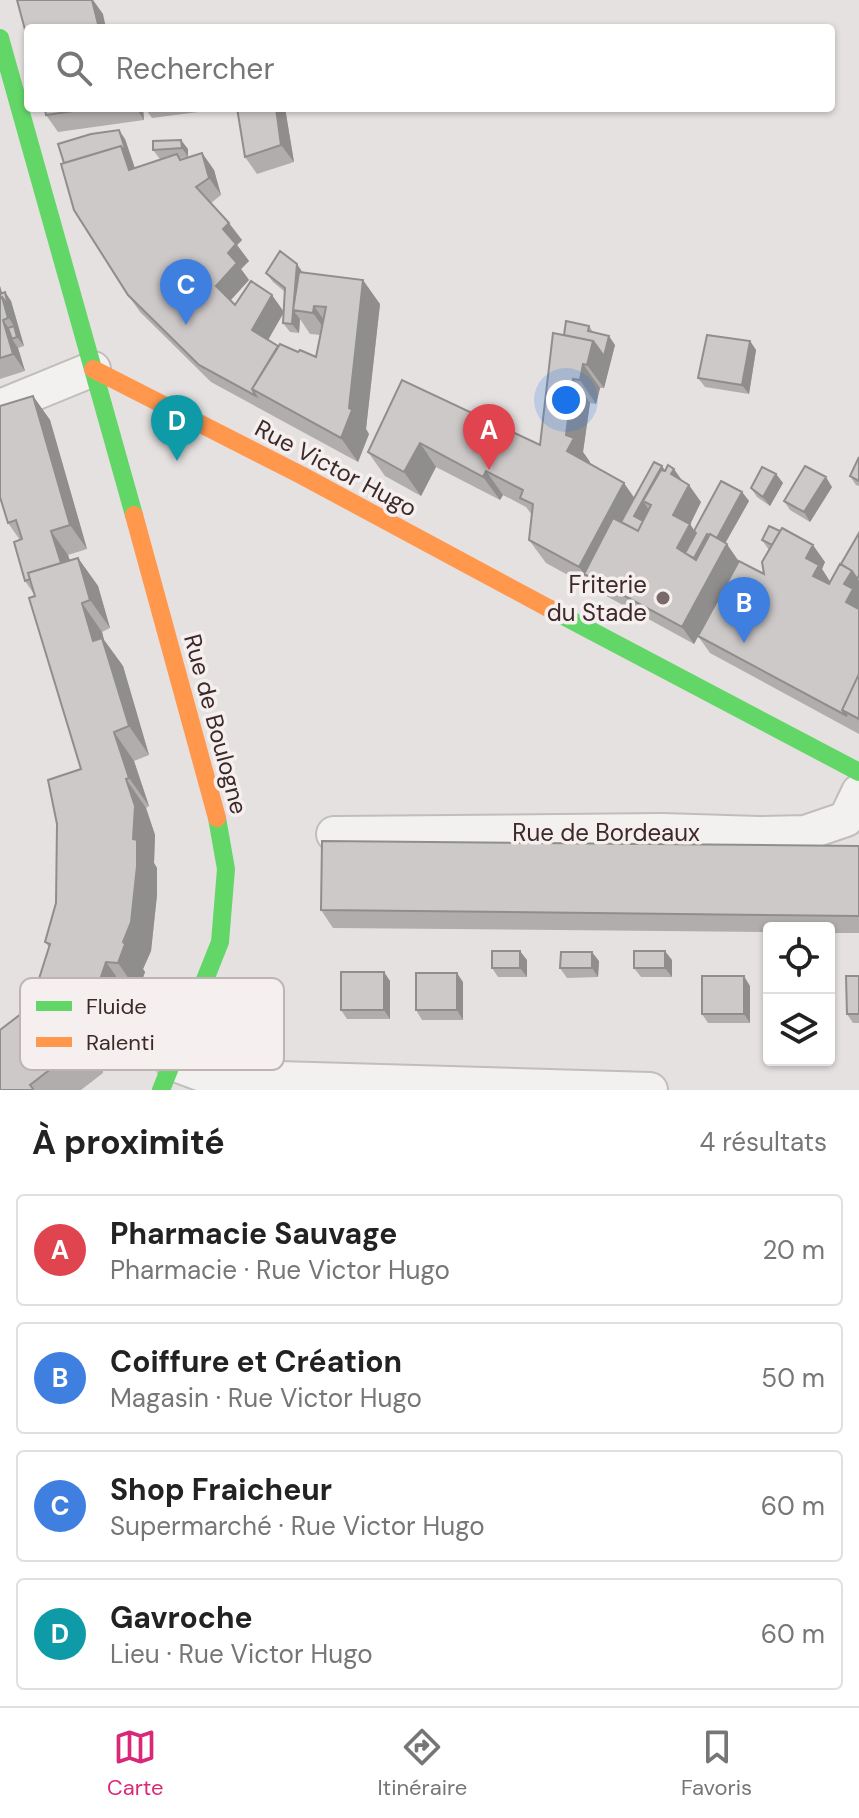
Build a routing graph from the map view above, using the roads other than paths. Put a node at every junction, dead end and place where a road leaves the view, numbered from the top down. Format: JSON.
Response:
{"nodes":[{"id":1,"x":0,"y":38,"type":"edge"},
{"id":2,"x":93,"y":369,"type":"junction"},
{"id":3,"x":0,"y":407,"type":"edge"},
{"id":4,"x":859,"y":772,"type":"edge"},
{"id":5,"x":859,"y":792,"type":"edge"},
{"id":6,"x":334,"y":834,"type":"dead end"},
{"id":7,"x":206,"y":978,"type":"edge"},
{"id":8,"x":167,"y":1077,"type":"edge"},
{"id":9,"x":650,"y":1090,"type":"edge"}],
"edges":[{"from":1,"to":2,"type":"street"},
{"from":2,"to":3,"type":"street"},
{"from":2,"to":4,"type":"street","name":"Rue Victor Hugo"},
{"from":2,"to":7,"type":"street","name":"Rue de Boulogne"},
{"from":5,"to":6,"type":"street","name":"Rue de Bordeaux"},
{"from":8,"to":9,"type":"street"}]}
